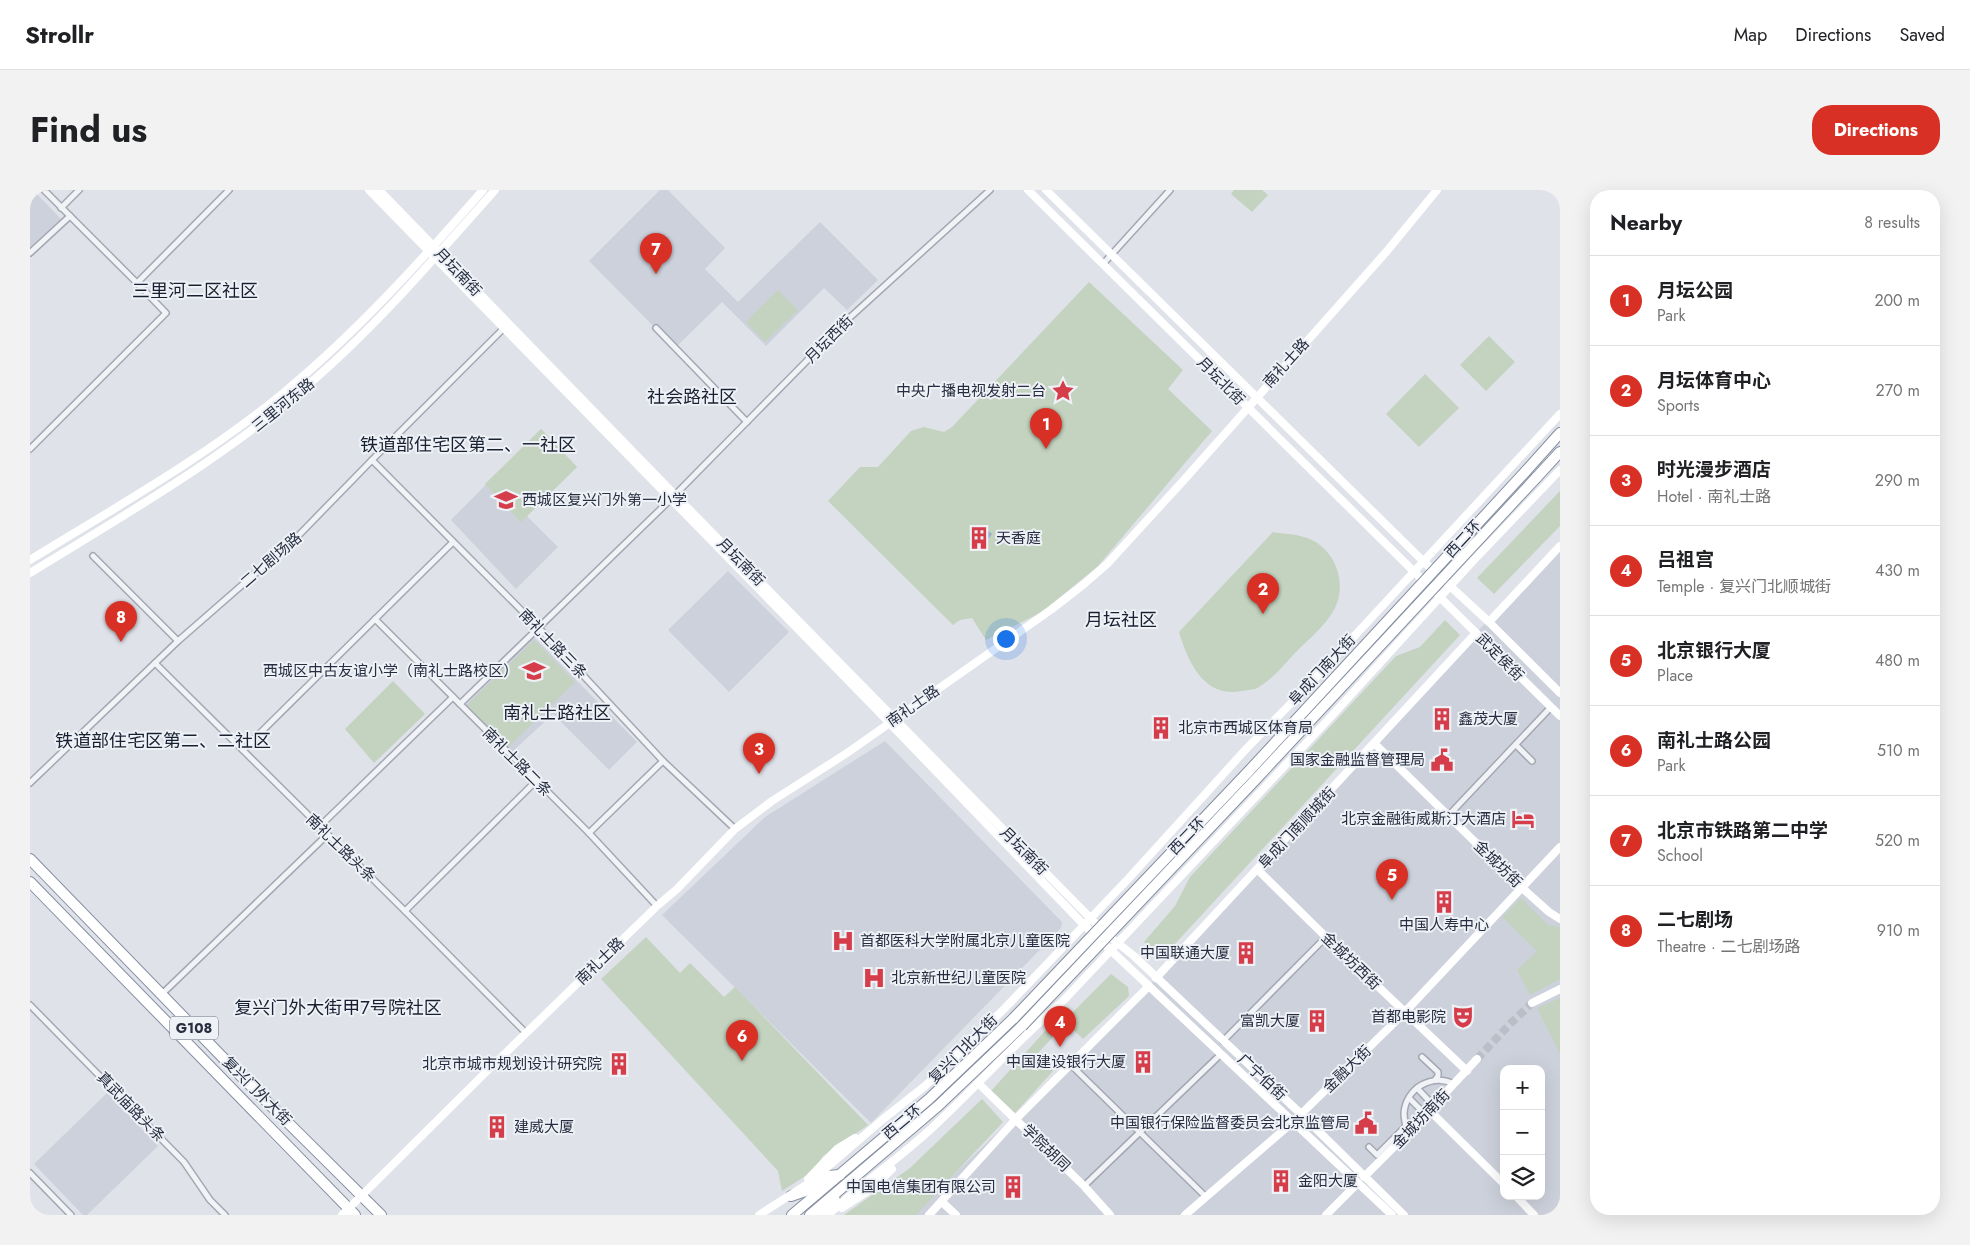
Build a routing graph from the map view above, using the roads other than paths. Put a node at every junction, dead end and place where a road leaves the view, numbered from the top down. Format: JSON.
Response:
{"nodes":[{"id":1,"x":44,"y":190,"type":"edge"},
{"id":2,"x":79,"y":190,"type":"edge"},
{"id":3,"x":229,"y":190,"type":"edge"},
{"id":4,"x":368,"y":190,"type":"edge"},
{"id":5,"x":379,"y":190,"type":"edge"},
{"id":6,"x":483,"y":190,"type":"edge"},
{"id":7,"x":495,"y":190,"type":"edge"},
{"id":8,"x":990,"y":190,"type":"edge"},
{"id":9,"x":1028,"y":190,"type":"edge"},
{"id":10,"x":1046,"y":190,"type":"edge"},
{"id":11,"x":1170,"y":190,"type":"edge"},
{"id":12,"x":1437,"y":190,"type":"edge"},
{"id":13,"x":61,"y":208,"type":"junction"},
{"id":14,"x":70,"y":216,"type":"junction"},
{"id":15,"x":431,"y":248,"type":"junction"},
{"id":16,"x":30,"y":252,"type":"edge"},
{"id":17,"x":437,"y":255,"type":"junction"},
{"id":18,"x":1111,"y":255,"type":"junction"},
{"id":19,"x":1103,"y":264,"type":"junction"},
{"id":20,"x":137,"y":283,"type":"junction"},
{"id":21,"x":656,"y":328,"type":"dead end"},
{"id":22,"x":504,"y":329,"type":"junction"},
{"id":23,"x":1257,"y":396,"type":"junction"},
{"id":24,"x":1248,"y":407,"type":"junction"},
{"id":25,"x":1560,"y":414,"type":"edge"},
{"id":26,"x":747,"y":422,"type":"junction"},
{"id":27,"x":1560,"y":433,"type":"edge"},
{"id":28,"x":30,"y":449,"type":"edge"},
{"id":29,"x":1560,"y":452,"type":"edge"},
{"id":30,"x":372,"y":460,"type":"junction"},
{"id":31,"x":1560,"y":470,"type":"edge"},
{"id":32,"x":673,"y":497,"type":"junction"},
{"id":33,"x":1446,"y":538,"type":"junction"},
{"id":34,"x":453,"y":542,"type":"junction"},
{"id":35,"x":1560,"y":546,"type":"edge"},
{"id":36,"x":93,"y":556,"type":"dead end"},
{"id":37,"x":30,"y":560,"type":"edge"},
{"id":38,"x":1423,"y":561,"type":"junction"},
{"id":39,"x":1472,"y":562,"type":"junction"},
{"id":40,"x":1413,"y":572,"type":"junction"},
{"id":41,"x":30,"y":573,"type":"edge"},
{"id":42,"x":1451,"y":586,"type":"junction"},
{"id":43,"x":1441,"y":597,"type":"junction"},
{"id":44,"x":375,"y":619,"type":"junction"},
{"id":45,"x":1489,"y":622,"type":"junction"},
{"id":46,"x":538,"y":627,"type":"junction"},
{"id":47,"x":1476,"y":633,"type":"junction"},
{"id":48,"x":178,"y":641,"type":"junction"},
{"id":49,"x":155,"y":663,"type":"junction"},
{"id":50,"x":1560,"y":693,"type":"edge"},
{"id":51,"x":453,"y":697,"type":"junction"},
{"id":52,"x":460,"y":704,"type":"junction"},
{"id":53,"x":1551,"y":707,"type":"junction"},
{"id":54,"x":1560,"y":716,"type":"edge"},
{"id":55,"x":892,"y":721,"type":"junction"},
{"id":56,"x":1375,"y":744,"type":"junction"},
{"id":57,"x":1516,"y":745,"type":"junction"},
{"id":58,"x":243,"y":750,"type":"junction"},
{"id":59,"x":664,"y":761,"type":"junction"},
{"id":60,"x":1532,"y":761,"type":"dead end"},
{"id":61,"x":536,"y":781,"type":"junction"},
{"id":62,"x":30,"y":783,"type":"edge"},
{"id":63,"x":1448,"y":815,"type":"junction"},
{"id":64,"x":319,"y":827,"type":"junction"},
{"id":65,"x":735,"y":829,"type":"junction"},
{"id":66,"x":589,"y":833,"type":"junction"},
{"id":67,"x":327,"y":835,"type":"junction"},
{"id":68,"x":1560,"y":847,"type":"edge"},
{"id":69,"x":30,"y":859,"type":"edge"},
{"id":70,"x":1258,"y":870,"type":"junction"},
{"id":71,"x":1129,"y":878,"type":"junction"},
{"id":72,"x":30,"y":882,"type":"edge"},
{"id":73,"x":1521,"y":887,"type":"junction"},
{"id":74,"x":1142,"y":891,"type":"junction"},
{"id":75,"x":1154,"y":903,"type":"junction"},
{"id":76,"x":657,"y":906,"type":"junction"},
{"id":77,"x":405,"y":911,"type":"junction"},
{"id":78,"x":1091,"y":918,"type":"junction"},
{"id":79,"x":1560,"y":919,"type":"edge"},
{"id":80,"x":1084,"y":925,"type":"junction"},
{"id":81,"x":1104,"y":932,"type":"junction"},
{"id":82,"x":1326,"y":937,"type":"junction"},
{"id":83,"x":1098,"y":938,"type":"junction"},
{"id":84,"x":1117,"y":942,"type":"junction"},
{"id":85,"x":1110,"y":951,"type":"junction"},
{"id":86,"x":1156,"y":978,"type":"junction"},
{"id":87,"x":1149,"y":986,"type":"junction"},
{"id":88,"x":1560,"y":989,"type":"edge"},
{"id":89,"x":162,"y":994,"type":"junction"},
{"id":90,"x":1532,"y":1003,"type":"tunnel mouth"},
{"id":91,"x":30,"y":1005,"type":"edge"},
{"id":92,"x":1406,"y":1014,"type":"junction"},
{"id":93,"x":526,"y":1033,"type":"junction"},
{"id":94,"x":1223,"y":1041,"type":"junction"},
{"id":95,"x":1220,"y":1054,"type":"junction"},
{"id":96,"x":1422,"y":1057,"type":"dead end"},
{"id":97,"x":1477,"y":1059,"type":"tunnel mouth"},
{"id":98,"x":1071,"y":1065,"type":"junction"},
{"id":99,"x":1467,"y":1071,"type":"junction"},
{"id":100,"x":1435,"y":1080,"type":"junction"},
{"id":101,"x":979,"y":1084,"type":"junction"},
{"id":102,"x":1454,"y":1084,"type":"junction"},
{"id":103,"x":1417,"y":1088,"type":"junction"},
{"id":104,"x":1409,"y":1098,"type":"junction"},
{"id":105,"x":1430,"y":1110,"type":"junction"},
{"id":106,"x":1302,"y":1115,"type":"junction"},
{"id":107,"x":1016,"y":1119,"type":"junction"},
{"id":108,"x":1294,"y":1123,"type":"junction"},
{"id":109,"x":1407,"y":1129,"type":"junction"},
{"id":110,"x":1139,"y":1132,"type":"junction"},
{"id":111,"x":1369,"y":1146,"type":"dead end"},
{"id":112,"x":30,"y":1173,"type":"edge"},
{"id":113,"x":840,"y":1175,"type":"junction"},
{"id":114,"x":1361,"y":1180,"type":"junction"},
{"id":115,"x":1500,"y":1180,"type":"edge"},
{"id":116,"x":850,"y":1181,"type":"junction"},
{"id":117,"x":1084,"y":1186,"type":"junction"},
{"id":118,"x":361,"y":1195,"type":"junction"},
{"id":119,"x":791,"y":1196,"type":"junction"},
{"id":120,"x":1206,"y":1197,"type":"junction"},
{"id":121,"x":1520,"y":1200,"type":"edge"},
{"id":122,"x":942,"y":1202,"type":"junction"},
{"id":123,"x":349,"y":1213,"type":"edge"},
{"id":124,"x":827,"y":1214,"type":"edge"},
{"id":125,"x":71,"y":1215,"type":"edge"},
{"id":126,"x":226,"y":1215,"type":"edge"},
{"id":127,"x":381,"y":1215,"type":"edge"},
{"id":128,"x":759,"y":1215,"type":"edge"},
{"id":129,"x":792,"y":1215,"type":"edge"},
{"id":130,"x":810,"y":1215,"type":"edge"},
{"id":131,"x":929,"y":1215,"type":"edge"},
{"id":132,"x":956,"y":1215,"type":"edge"},
{"id":133,"x":1110,"y":1215,"type":"edge"},
{"id":134,"x":1185,"y":1215,"type":"edge"},
{"id":135,"x":1192,"y":1215,"type":"edge"},
{"id":136,"x":1326,"y":1215,"type":"edge"},
{"id":137,"x":1392,"y":1215,"type":"edge"},
{"id":138,"x":1404,"y":1215,"type":"edge"},
{"id":139,"x":1534,"y":1215,"type":"edge"}],
"edges":[{"from":1,"to":13,"type":"street"},
{"from":2,"to":13,"type":"street"},
{"from":3,"to":20,"type":"street"},
{"from":4,"to":15,"type":"main road","name":"月坛南街"},
{"from":5,"to":15,"type":"main road","name":"月坛南街"},
{"from":6,"to":15,"type":"main road","name":"三里河东路"},
{"from":7,"to":17,"type":"main road","name":"三里河东路"},
{"from":8,"to":26,"type":"street","name":"月坛西街"},
{"from":9,"to":19,"type":"main road","name":"月坛北街"},
{"from":10,"to":18,"type":"main road","name":"月坛北街"},
{"from":11,"to":18,"type":"street"},
{"from":12,"to":23,"type":"main road","name":"南礼士路"},
{"from":13,"to":14,"type":"street"},
{"from":14,"to":16,"type":"street"},
{"from":14,"to":20,"type":"street"},
{"from":15,"to":17,"type":"main road","name":"月坛南街"},
{"from":15,"to":37,"type":"main road","name":"三里河东路"},
{"from":17,"to":22,"type":"main road","name":"月坛南街"},
{"from":17,"to":32,"type":"main road","name":"月坛南街"},
{"from":17,"to":41,"type":"main road","name":"三里河东路"},
{"from":18,"to":19,"type":"street"},
{"from":18,"to":23,"type":"main road","name":"月坛北街"},
{"from":19,"to":24,"type":"main road","name":"月坛北街"},
{"from":20,"to":28,"type":"street"},
{"from":21,"to":26,"type":"street"},
{"from":22,"to":30,"type":"street","name":"二七剧场路"},
{"from":22,"to":32,"type":"main road","name":"月坛南街"},
{"from":23,"to":24,"type":"main road","name":"南礼士路"},
{"from":23,"to":38,"type":"main road","name":"月坛北街"},
{"from":24,"to":40,"type":"main road","name":"月坛北街"},
{"from":24,"to":55,"type":"main road","name":"南礼士路"},
{"from":25,"to":33,"type":"main road","name":"阜成门南大街"},
{"from":26,"to":32,"type":"street","name":"月坛西街"},
{"from":27,"to":113,"type":"highway","name":"西二环","bridge":true},
{"from":29,"to":116,"type":"highway","name":"西二环","bridge":true},
{"from":30,"to":34,"type":"street","name":"南礼士路三条"},
{"from":30,"to":48,"type":"street","name":"二七剧场路"},
{"from":31,"to":39,"type":"main road"},
{"from":32,"to":46,"type":"street","name":"月坛西街"},
{"from":32,"to":55,"type":"main road","name":"月坛南街"},
{"from":33,"to":38,"type":"main road","name":"阜成门南大街"},
{"from":33,"to":39,"type":"main road"},
{"from":34,"to":44,"type":"street"},
{"from":34,"to":46,"type":"street","name":"南礼士路三条"},
{"from":35,"to":45,"type":"main road"},
{"from":36,"to":48,"type":"street"},
{"from":38,"to":40,"type":"main road","name":"阜成门南大街"},
{"from":38,"to":42,"type":"main road","name":"月坛北街"},
{"from":39,"to":42,"type":"main road"},
{"from":40,"to":43,"type":"main road","name":"月坛北街"},
{"from":40,"to":71,"type":"main road","name":"阜成门南大街"},
{"from":42,"to":43,"type":"main road"},
{"from":42,"to":45,"type":"main road","name":"武定侯街"},
{"from":43,"to":47,"type":"main road","name":"武定侯街"},
{"from":43,"to":75,"type":"main road"},
{"from":44,"to":51,"type":"street","name":"南礼士路二条"},
{"from":44,"to":58,"type":"street"},
{"from":45,"to":50,"type":"main road","name":"武定侯街"},
{"from":46,"to":52,"type":"street","name":"月坛西街"},
{"from":46,"to":59,"type":"street","name":"南礼士路三条"},
{"from":47,"to":53,"type":"main road","name":"武定侯街"},
{"from":47,"to":56,"type":"main road","name":"阜成门南顺城街"},
{"from":48,"to":49,"type":"street","name":"二七剧场路"},
{"from":49,"to":58,"type":"street","name":"南礼士路头条"},
{"from":49,"to":62,"type":"street","name":"二七剧场路"},
{"from":51,"to":52,"type":"street","name":"南礼士路二条"},
{"from":51,"to":64,"type":"street"},
{"from":52,"to":61,"type":"street","name":"南礼士路二条"},
{"from":53,"to":54,"type":"main road","name":"武定侯街"},
{"from":53,"to":57,"type":"street"},
{"from":55,"to":65,"type":"main road","name":"南礼士路"},
{"from":55,"to":78,"type":"main road","name":"月坛南街"},
{"from":55,"to":80,"type":"main road","name":"月坛南街"},
{"from":56,"to":63,"type":"main road","name":"金城坊街"},
{"from":56,"to":70,"type":"main road","name":"阜成门南顺城街"},
{"from":57,"to":60,"type":"street"},
{"from":57,"to":63,"type":"street"},
{"from":58,"to":64,"type":"street","name":"南礼士路头条"},
{"from":59,"to":65,"type":"street","name":"南礼士路三条"},
{"from":59,"to":66,"type":"street"},
{"from":61,"to":66,"type":"street","name":"南礼士路二条"},
{"from":61,"to":77,"type":"street"},
{"from":63,"to":73,"type":"main road","name":"金城坊街"},
{"from":64,"to":67,"type":"street","name":"南礼士路头条"},
{"from":65,"to":76,"type":"main road","name":"南礼士路"},
{"from":66,"to":76,"type":"street","name":"南礼士路二条"},
{"from":67,"to":77,"type":"street","name":"南礼士路头条"},
{"from":67,"to":89,"type":"street"},
{"from":68,"to":73,"type":"main road","name":"金融大街"},
{"from":69,"to":89,"type":"highway","name":"复兴门外大街","number":"G108"},
{"from":70,"to":82,"type":"main road","name":"金城坊西街"},
{"from":70,"to":86,"type":"main road","name":"阜成门南顺城街"},
{"from":71,"to":74,"type":"main road"},
{"from":71,"to":78,"type":"main road","name":"阜成门南大街"},
{"from":72,"to":123,"type":"highway","name":"复兴门外大街","number":"G108"},
{"from":73,"to":79,"type":"main road","name":"金城坊街"},
{"from":73,"to":92,"type":"main road","name":"金融大街"},
{"from":74,"to":75,"type":"main road"},
{"from":74,"to":81,"type":"main road"},
{"from":75,"to":84,"type":"main road"},
{"from":76,"to":93,"type":"main road","name":"南礼士路"},
{"from":77,"to":93,"type":"street","name":"南礼士路头条"},
{"from":78,"to":80,"type":"main road","name":"阜成门南大街"},
{"from":78,"to":81,"type":"main road","name":"月坛南街"},
{"from":80,"to":83,"type":"main road","name":"月坛南街"},
{"from":80,"to":119,"type":"main road","name":"复兴门北大街"},
{"from":81,"to":83,"type":"main road"},
{"from":81,"to":84,"type":"main road","name":"月坛南街"},
{"from":82,"to":92,"type":"main road","name":"金城坊西街"},
{"from":82,"to":94,"type":"street"},
{"from":83,"to":85,"type":"main road","name":"广宁伯街"},
{"from":84,"to":85,"type":"main road"},
{"from":84,"to":86,"type":"main road","name":"广宁伯街"},
{"from":85,"to":87,"type":"main road","name":"广宁伯街"},
{"from":85,"to":101,"type":"main road"},
{"from":86,"to":94,"type":"main road","name":"广宁伯街"},
{"from":87,"to":95,"type":"main road","name":"广宁伯街"},
{"from":87,"to":98,"type":"main road"},
{"from":88,"to":90,"type":"main road"},
{"from":89,"to":118,"type":"highway","name":"复兴门外大街","number":"G108"},
{"from":91,"to":126,"type":"street","name":"真武庙路头条"},
{"from":92,"to":99,"type":"main road","name":"金城坊西街"},
{"from":92,"to":106,"type":"main road","name":"金融大街"},
{"from":93,"to":118,"type":"main road","name":"南礼士路"},
{"from":94,"to":106,"type":"main road","name":"广宁伯街"},
{"from":95,"to":108,"type":"main road","name":"广宁伯街"},
{"from":95,"to":110,"type":"street"},
{"from":96,"to":100,"type":"street"},
{"from":97,"to":99,"type":"main road","name":"金城坊南街"},
{"from":98,"to":107,"type":"main road"},
{"from":98,"to":110,"type":"street"},
{"from":99,"to":102,"type":"main road","name":"金城坊南街"},
{"from":100,"to":102,"type":"street"},
{"from":100,"to":103,"type":"street"},
{"from":101,"to":107,"type":"main road","name":"学院胡同"},
{"from":101,"to":124,"type":"main road"},
{"from":102,"to":105,"type":"main road","name":"金城坊南街"},
{"from":103,"to":104,"type":"street"},
{"from":103,"to":105,"type":"street"},
{"from":104,"to":105,"type":"street"},
{"from":104,"to":109,"type":"street"},
{"from":105,"to":109,"type":"main road","name":"金城坊南街"},
{"from":105,"to":115,"type":"main road"},
{"from":106,"to":108,"type":"main road","name":"金融大街"},
{"from":106,"to":114,"type":"main road","name":"广宁伯街"},
{"from":107,"to":117,"type":"main road","name":"学院胡同"},
{"from":107,"to":122,"type":"main road"},
{"from":108,"to":114,"type":"main road","name":"广宁伯街"},
{"from":108,"to":120,"type":"main road"},
{"from":108,"to":135,"type":"main road"},
{"from":109,"to":111,"type":"street"},
{"from":109,"to":114,"type":"main road","name":"金城坊南街"},
{"from":110,"to":117,"type":"street"},
{"from":110,"to":120,"type":"street"},
{"from":112,"to":125,"type":"street"},
{"from":113,"to":119,"type":"highway"},
{"from":113,"to":129,"type":"highway","name":"西二环"},
{"from":114,"to":136,"type":"main road","name":"金城坊南街"},
{"from":114,"to":137,"type":"main road","name":"广宁伯街"},
{"from":114,"to":138,"type":"main road","name":"广宁伯街"},
{"from":116,"to":124,"type":"highway"},
{"from":116,"to":130,"type":"highway","name":"西二环"},
{"from":117,"to":133,"type":"main road","name":"学院胡同"},
{"from":118,"to":123,"type":"main road","name":"南礼士路"},
{"from":118,"to":127,"type":"highway","name":"复兴门外大街","number":"G108"},
{"from":119,"to":128,"type":"main road"},
{"from":120,"to":134,"type":"main road"},
{"from":121,"to":139,"type":"main road"},
{"from":122,"to":131,"type":"main road"},
{"from":122,"to":132,"type":"main road"}]}
